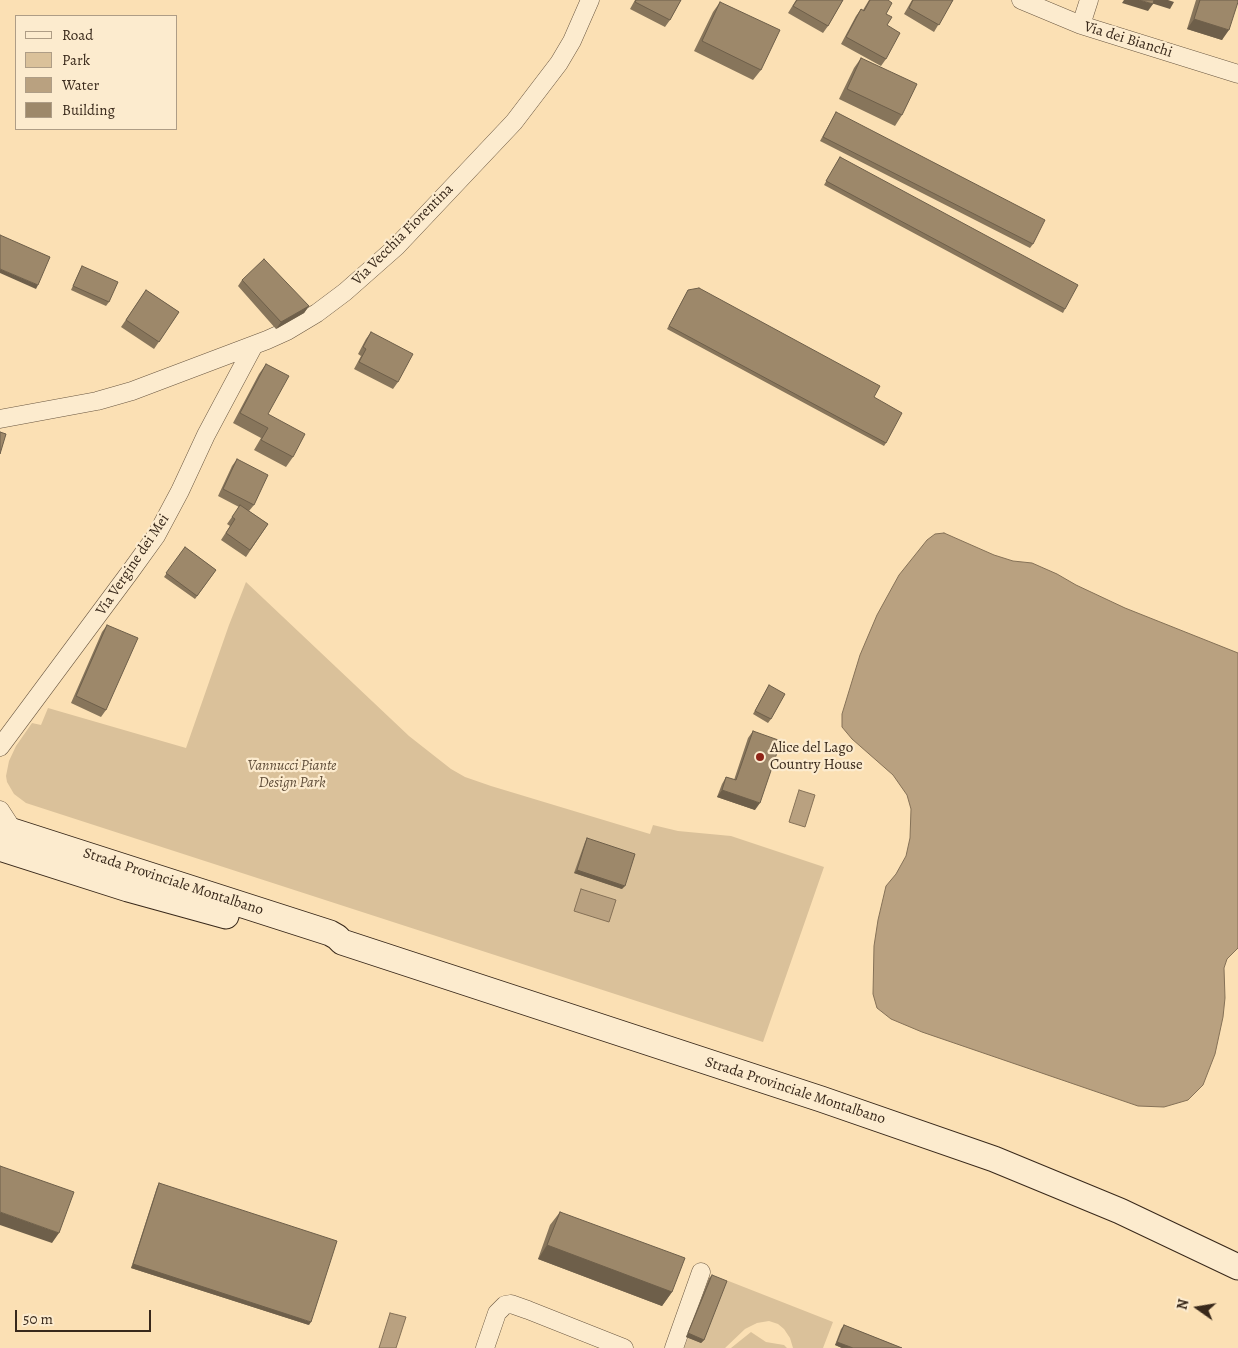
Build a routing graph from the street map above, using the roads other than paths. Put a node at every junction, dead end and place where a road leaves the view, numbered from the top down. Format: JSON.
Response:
{"nodes":[{"id":1,"x":590,"y":0,"type":"edge"},
{"id":2,"x":1021,"y":0,"type":"edge"},
{"id":3,"x":1090,"y":0,"type":"edge"},
{"id":4,"x":1081,"y":25,"type":"junction"},
{"id":5,"x":1238,"y":74,"type":"edge"},
{"id":6,"x":254,"y":345,"type":"junction"},
{"id":7,"x":0,"y":419,"type":"edge"},
{"id":8,"x":38,"y":696,"type":"junction"},
{"id":9,"x":0,"y":732,"type":"edge"},
{"id":10,"x":0,"y":747,"type":"edge"},
{"id":11,"x":3,"y":829,"type":"edge"},
{"id":12,"x":1238,"y":1267,"type":"edge"},
{"id":13,"x":701,"y":1272,"type":"dead end"},
{"id":14,"x":485,"y":1348,"type":"edge"},
{"id":15,"x":624,"y":1348,"type":"edge"},
{"id":16,"x":674,"y":1348,"type":"edge"}],
"edges":[{"from":1,"to":6,"type":"street","name":"Via Vecchia Fiorentina"},
{"from":2,"to":4,"type":"street","name":"Via dei Bianchi"},
{"from":3,"to":4,"type":"street"},
{"from":4,"to":5,"type":"street","name":"Via dei Bianchi"},
{"from":6,"to":7,"type":"street","name":"Via Vecchia Fiorentina"},
{"from":6,"to":8,"type":"street","name":"Via Vergine dei Mei"},
{"from":8,"to":9,"type":"street","name":"Via Vergine dei Mei"},
{"from":8,"to":10,"type":"street","name":"Via Vergine dei Mei"},
{"from":11,"to":12,"type":"main road","name":"Strada Provinciale Montalbano"},
{"from":13,"to":16,"type":"street"},
{"from":14,"to":15,"type":"street"}]}
